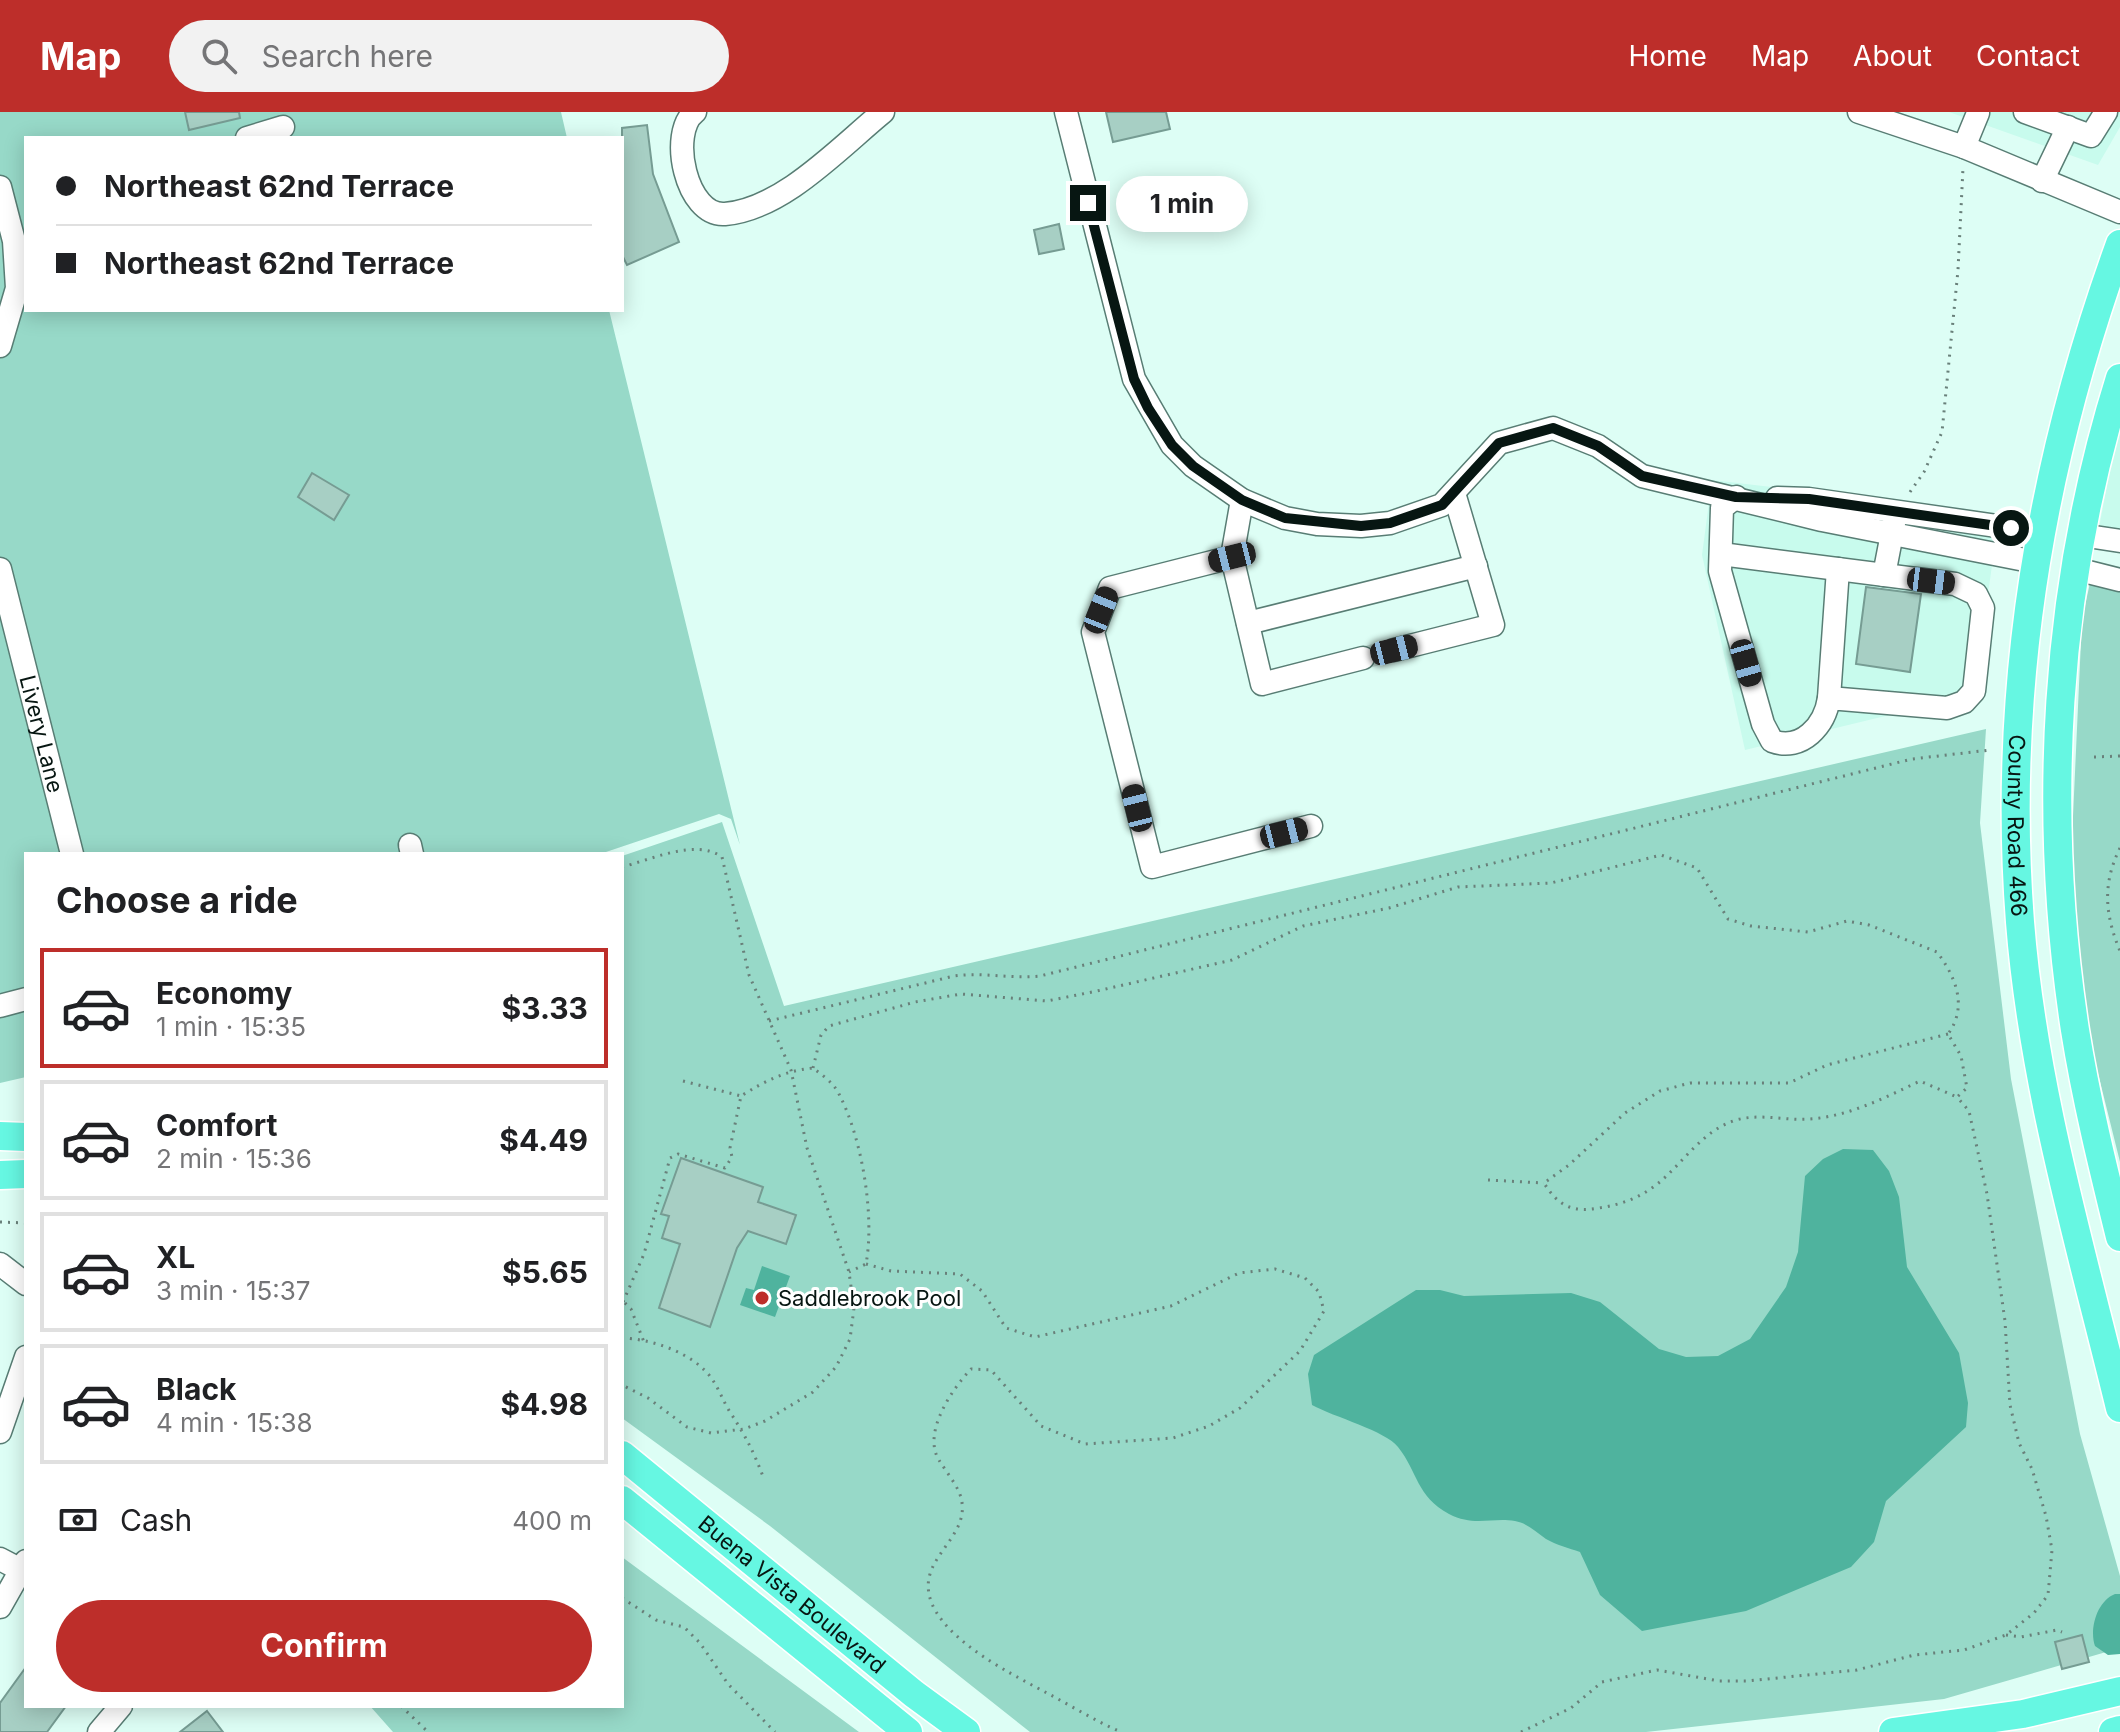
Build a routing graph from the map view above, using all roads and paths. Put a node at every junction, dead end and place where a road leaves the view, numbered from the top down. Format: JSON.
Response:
{"nodes":[{"id":1,"x":695,"y":112,"type":"edge"},
{"id":2,"x":883,"y":112,"type":"edge"},
{"id":3,"x":1066,"y":112,"type":"edge"},
{"id":4,"x":1859,"y":112,"type":"edge"},
{"id":5,"x":1979,"y":112,"type":"edge"},
{"id":6,"x":2106,"y":112,"type":"edge"},
{"id":7,"x":2037,"y":114,"type":"edge"},
{"id":8,"x":283,"y":127,"type":"dead end"},
{"id":9,"x":2068,"y":127,"type":"junction"},
{"id":10,"x":254,"y":136,"type":"edge"},
{"id":11,"x":1964,"y":147,"type":"junction"},
{"id":12,"x":2042,"y":181,"type":"junction"},
{"id":13,"x":0,"y":187,"type":"edge"},
{"id":14,"x":2120,"y":212,"type":"edge"},
{"id":15,"x":2120,"y":244,"type":"edge"},
{"id":16,"x":21,"y":260,"type":"edge"},
{"id":17,"x":0,"y":346,"type":"edge"},
{"id":18,"x":2120,"y":378,"type":"edge"},
{"id":19,"x":2056,"y":455,"type":"junction"},
{"id":20,"x":1454,"y":493,"type":"junction"},
{"id":21,"x":1736,"y":497,"type":"junction"},
{"id":22,"x":1242,"y":500,"type":"junction"},
{"id":23,"x":1894,"y":522,"type":"junction"},
{"id":24,"x":2039,"y":532,"type":"junction"},
{"id":25,"x":2081,"y":535,"type":"junction"},
{"id":26,"x":2120,"y":541,"type":"edge"},
{"id":27,"x":1721,"y":554,"type":"junction"},
{"id":28,"x":1232,"y":557,"type":"junction"},
{"id":29,"x":2035,"y":562,"type":"junction"},
{"id":30,"x":1476,"y":566,"type":"junction"},
{"id":31,"x":0,"y":569,"type":"edge"},
{"id":32,"x":1838,"y":569,"type":"junction"},
{"id":33,"x":2076,"y":569,"type":"junction"},
{"id":34,"x":1884,"y":575,"type":"junction"},
{"id":35,"x":2120,"y":580,"type":"edge"},
{"id":36,"x":1248,"y":623,"type":"junction"},
{"id":37,"x":1394,"y":650,"type":"tunnel mouth"},
{"id":38,"x":1363,"y":658,"type":"tunnel mouth"},
{"id":39,"x":2062,"y":672,"type":"junction"},
{"id":40,"x":1829,"y":698,"type":"junction"},
{"id":41,"x":1990,"y":750,"type":"dead end"},
{"id":42,"x":2120,"y":756,"type":"edge"},
{"id":43,"x":2094,"y":757,"type":"dead end"},
{"id":44,"x":1311,"y":826,"type":"dead end"},
{"id":45,"x":2120,"y":848,"type":"edge"},
{"id":46,"x":71,"y":852,"type":"edge"},
{"id":47,"x":624,"y":866,"type":"edge"},
{"id":48,"x":2120,"y":951,"type":"edge"},
{"id":49,"x":24,"y":1000,"type":"edge"},
{"id":50,"x":0,"y":1006,"type":"edge"},
{"id":51,"x":769,"y":1021,"type":"junction"},
{"id":52,"x":1948,"y":1034,"type":"junction"},
{"id":53,"x":813,"y":1068,"type":"junction"},
{"id":54,"x":791,"y":1070,"type":"junction"},
{"id":55,"x":683,"y":1081,"type":"dead end"},
{"id":56,"x":741,"y":1096,"type":"junction"},
{"id":57,"x":1957,"y":1097,"type":"junction"},
{"id":58,"x":0,"y":1136,"type":"edge"},
{"id":59,"x":24,"y":1137,"type":"edge"},
{"id":60,"x":24,"y":1174,"type":"edge"},
{"id":61,"x":0,"y":1175,"type":"edge"},
{"id":62,"x":1488,"y":1180,"type":"dead end"},
{"id":63,"x":1544,"y":1183,"type":"junction"},
{"id":64,"x":0,"y":1222,"type":"edge"},
{"id":65,"x":24,"y":1223,"type":"edge"},
{"id":66,"x":2120,"y":1237,"type":"edge"},
{"id":67,"x":0,"y":1264,"type":"edge"},
{"id":68,"x":866,"y":1264,"type":"junction"},
{"id":69,"x":849,"y":1272,"type":"junction"},
{"id":70,"x":24,"y":1282,"type":"edge"},
{"id":71,"x":624,"y":1300,"type":"edge"},
{"id":72,"x":624,"y":1303,"type":"edge"},
{"id":73,"x":624,"y":1338,"type":"edge"},
{"id":74,"x":644,"y":1342,"type":"junction"},
{"id":75,"x":22,"y":1384,"type":"edge"},
{"id":76,"x":624,"y":1386,"type":"edge"},
{"id":77,"x":18,"y":1406,"type":"edge"},
{"id":78,"x":2120,"y":1408,"type":"edge"},
{"id":79,"x":744,"y":1429,"type":"junction"},
{"id":80,"x":0,"y":1432,"type":"edge"},
{"id":81,"x":624,"y":1457,"type":"edge"},
{"id":82,"x":764,"y":1479,"type":"dead end"},
{"id":83,"x":624,"y":1502,"type":"edge"},
{"id":84,"x":0,"y":1559,"type":"edge"},
{"id":85,"x":24,"y":1566,"type":"edge"},
{"id":86,"x":624,"y":1599,"type":"edge"},
{"id":87,"x":0,"y":1607,"type":"edge"},
{"id":88,"x":2062,"y":1632,"type":"dead end"},
{"id":89,"x":2006,"y":1635,"type":"junction"},
{"id":90,"x":2120,"y":1691,"type":"edge"},
{"id":91,"x":119,"y":1708,"type":"edge"},
{"id":92,"x":403,"y":1708,"type":"edge"},
{"id":93,"x":2120,"y":1730,"type":"edge"},
{"id":94,"x":99,"y":1732,"type":"edge"},
{"id":95,"x":428,"y":1732,"type":"edge"},
{"id":96,"x":775,"y":1732,"type":"edge"},
{"id":97,"x":908,"y":1732,"type":"edge"},
{"id":98,"x":966,"y":1732,"type":"edge"},
{"id":99,"x":1121,"y":1732,"type":"edge"},
{"id":100,"x":1521,"y":1732,"type":"edge"},
{"id":101,"x":1893,"y":1732,"type":"edge"},
{"id":102,"x":2113,"y":1732,"type":"edge"}],
"edges":[{"from":1,"to":2,"type":"street"},
{"from":3,"to":22,"type":"street"},
{"from":4,"to":11,"type":"street"},
{"from":5,"to":11,"type":"street"},
{"from":6,"to":9,"type":"street"},
{"from":7,"to":9,"type":"street"},
{"from":8,"to":10,"type":"street"},
{"from":9,"to":12,"type":"street"},
{"from":11,"to":12,"type":"street"},
{"from":11,"to":23,"type":"path"},
{"from":12,"to":14,"type":"street"},
{"from":13,"to":16,"type":"street"},
{"from":15,"to":19,"type":"main road","name":"County Road 466"},
{"from":16,"to":17,"type":"street"},
{"from":18,"to":25,"type":"main road","name":"County Road 466"},
{"from":19,"to":24,"type":"main road","name":"County Road 466"},
{"from":19,"to":33,"type":"main road"},
{"from":20,"to":21,"type":"street"},
{"from":20,"to":22,"type":"street"},
{"from":20,"to":30,"type":"street"},
{"from":21,"to":23,"type":"street"},
{"from":21,"to":27,"type":"street"},
{"from":22,"to":28,"type":"street"},
{"from":23,"to":24,"type":"street"},
{"from":23,"to":29,"type":"street"},
{"from":23,"to":34,"type":"street"},
{"from":24,"to":29,"type":"main road","name":"County Road 466"},
{"from":24,"to":39,"type":"main road"},
{"from":25,"to":26,"type":"street"},
{"from":25,"to":33,"type":"main road","name":"County Road 466"},
{"from":27,"to":32,"type":"street"},
{"from":27,"to":40,"type":"street"},
{"from":28,"to":36,"type":"street"},
{"from":28,"to":44,"type":"street"},
{"from":29,"to":78,"type":"main road","name":"County Road 466"},
{"from":30,"to":36,"type":"street"},
{"from":30,"to":37,"type":"street"},
{"from":31,"to":46,"type":"street","name":"Livery Lane"},
{"from":32,"to":34,"type":"street"},
{"from":32,"to":40,"type":"street"},
{"from":33,"to":35,"type":"street"},
{"from":33,"to":39,"type":"main road","name":"County Road 466"},
{"from":34,"to":40,"type":"street"},
{"from":36,"to":38,"type":"street"},
{"from":39,"to":66,"type":"main road","name":"County Road 466"},
{"from":41,"to":51,"type":"path"},
{"from":42,"to":43,"type":"path"},
{"from":45,"to":48,"type":"path"},
{"from":47,"to":51,"type":"path"},
{"from":49,"to":50,"type":"street"},
{"from":51,"to":54,"type":"path"},
{"from":52,"to":53,"type":"path"},
{"from":52,"to":57,"type":"path"},
{"from":52,"to":63,"type":"path"},
{"from":53,"to":54,"type":"path"},
{"from":53,"to":68,"type":"path"},
{"from":54,"to":56,"type":"path"},
{"from":54,"to":69,"type":"path"},
{"from":55,"to":56,"type":"path"},
{"from":56,"to":71,"type":"path"},
{"from":57,"to":63,"type":"path"},
{"from":57,"to":89,"type":"path"},
{"from":58,"to":59,"type":"main road"},
{"from":60,"to":61,"type":"main road"},
{"from":62,"to":63,"type":"path"},
{"from":64,"to":65,"type":"path"},
{"from":67,"to":70,"type":"street"},
{"from":68,"to":69,"type":"path"},
{"from":68,"to":99,"type":"path"},
{"from":69,"to":79,"type":"path"},
{"from":72,"to":74,"type":"path"},
{"from":73,"to":74,"type":"path"},
{"from":74,"to":79,"type":"path"},
{"from":75,"to":77,"type":"street"},
{"from":76,"to":79,"type":"path"},
{"from":77,"to":80,"type":"street"},
{"from":79,"to":82,"type":"path"},
{"from":81,"to":98,"type":"main road","name":"Buena Vista Boulevard"},
{"from":83,"to":97,"type":"main road","name":"Buena Vista Boulevard"},
{"from":84,"to":85,"type":"street"},
{"from":85,"to":87,"type":"street"},
{"from":86,"to":96,"type":"path"},
{"from":88,"to":89,"type":"path"},
{"from":89,"to":100,"type":"path"},
{"from":90,"to":101,"type":"main road"},
{"from":91,"to":94,"type":"street"},
{"from":92,"to":95,"type":"path"},
{"from":93,"to":102,"type":"main road"}]}
